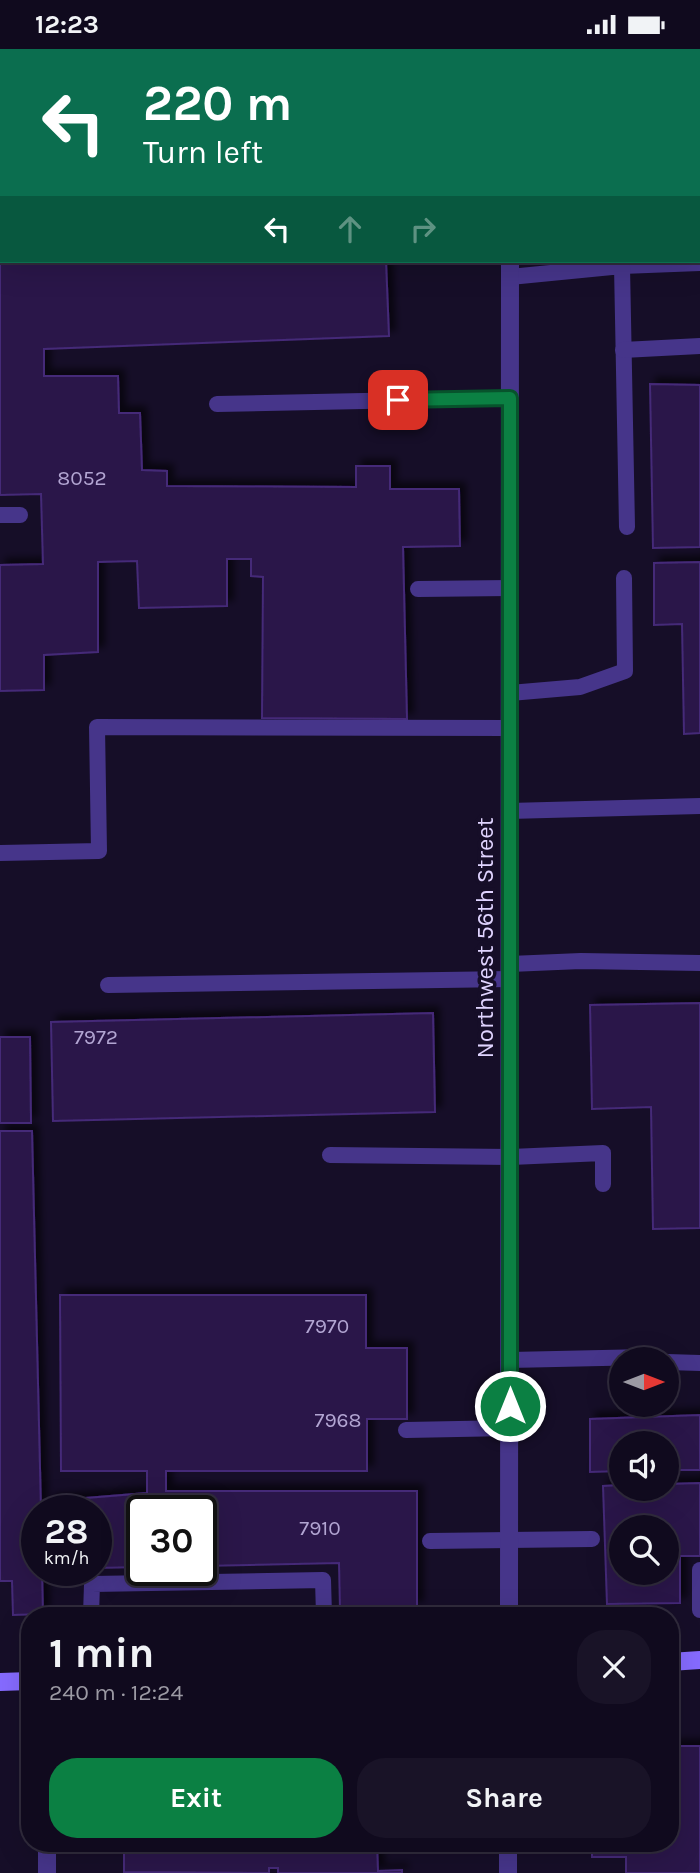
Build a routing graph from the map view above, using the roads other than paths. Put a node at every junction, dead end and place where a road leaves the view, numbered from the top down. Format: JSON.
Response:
{"nodes":[{"id":1,"x":700,"y":263,"type":"edge"},
{"id":2,"x":622,"y":266,"type":"junction"},
{"id":3,"x":510,"y":269,"type":"edge"},
{"id":4,"x":700,"y":346,"type":"edge"},
{"id":5,"x":623,"y":350,"type":"junction"},
{"id":6,"x":510,"y":398,"type":"junction"},
{"id":7,"x":217,"y":404,"type":"dead end"},
{"id":8,"x":0,"y":515,"type":"edge"},
{"id":9,"x":20,"y":515,"type":"dead end"},
{"id":10,"x":627,"y":527,"type":"dead end"},
{"id":11,"x":624,"y":578,"type":"dead end"},
{"id":12,"x":510,"y":588,"type":"junction"},
{"id":13,"x":418,"y":589,"type":"dead end"},
{"id":14,"x":510,"y":693,"type":"junction"},
{"id":15,"x":510,"y":728,"type":"junction"},
{"id":16,"x":700,"y":806,"type":"edge"},
{"id":17,"x":509,"y":811,"type":"junction"},
{"id":18,"x":0,"y":853,"type":"edge"},
{"id":19,"x":700,"y":963,"type":"edge"},
{"id":20,"x":510,"y":972,"type":"junction"},
{"id":21,"x":108,"y":985,"type":"dead end"},
{"id":22,"x":330,"y":1155,"type":"dead end"},
{"id":23,"x":511,"y":1157,"type":"junction"},
{"id":24,"x":603,"y":1184,"type":"dead end"},
{"id":25,"x":609,"y":1358,"type":"edge"},
{"id":26,"x":510,"y":1360,"type":"junction"},
{"id":27,"x":679,"y":1362,"type":"edge"},
{"id":28,"x":700,"y":1363,"type":"edge"},
{"id":29,"x":510,"y":1428,"type":"junction"},
{"id":30,"x":406,"y":1430,"type":"dead end"},
{"id":31,"x":592,"y":1539,"type":"dead end"},
{"id":32,"x":430,"y":1541,"type":"dead end"},
{"id":33,"x":510,"y":1541,"type":"junction"},
{"id":34,"x":700,"y":1570,"type":"edge"},
{"id":35,"x":92,"y":1607,"type":"edge"},
{"id":36,"x":324,"y":1607,"type":"edge"},
{"id":37,"x":509,"y":1607,"type":"edge"},
{"id":38,"x":700,"y":1610,"type":"edge"},
{"id":39,"x":700,"y":1660,"type":"edge"},
{"id":40,"x":679,"y":1661,"type":"edge"},
{"id":41,"x":21,"y":1681,"type":"edge"},
{"id":42,"x":0,"y":1682,"type":"edge"},
{"id":43,"x":47,"y":1852,"type":"edge"},
{"id":44,"x":508,"y":1852,"type":"edge"},
{"id":45,"x":47,"y":1873,"type":"edge"},
{"id":46,"x":508,"y":1873,"type":"edge"}],
"edges":[{"from":1,"to":2,"type":"lane"},
{"from":2,"to":3,"type":"lane"},
{"from":2,"to":5,"type":"lane"},
{"from":3,"to":6,"type":"street","name":"Northwest 56th Street"},
{"from":4,"to":5,"type":"lane"},
{"from":5,"to":10,"type":"lane"},
{"from":6,"to":7,"type":"lane"},
{"from":6,"to":12,"type":"street","name":"Northwest 56th Street"},
{"from":8,"to":9,"type":"lane"},
{"from":11,"to":14,"type":"lane"},
{"from":12,"to":13,"type":"lane"},
{"from":12,"to":14,"type":"street","name":"Northwest 56th Street"},
{"from":14,"to":15,"type":"street","name":"Northwest 56th Street"},
{"from":15,"to":17,"type":"street","name":"Northwest 56th Street"},
{"from":15,"to":18,"type":"lane"},
{"from":16,"to":17,"type":"lane"},
{"from":17,"to":20,"type":"street","name":"Northwest 56th Street"},
{"from":19,"to":20,"type":"lane"},
{"from":20,"to":21,"type":"lane"},
{"from":20,"to":23,"type":"street","name":"Northwest 56th Street"},
{"from":22,"to":23,"type":"lane"},
{"from":23,"to":24,"type":"lane"},
{"from":23,"to":26,"type":"street","name":"Northwest 56th Street"},
{"from":25,"to":26,"type":"lane"},
{"from":26,"to":29,"type":"street","name":"Northwest 56th Street"},
{"from":27,"to":28,"type":"lane"},
{"from":29,"to":30,"type":"lane"},
{"from":29,"to":33,"type":"street","name":"Northwest 56th Street"},
{"from":31,"to":33,"type":"lane"},
{"from":32,"to":33,"type":"lane"},
{"from":33,"to":37,"type":"street","name":"Northwest 56th Street"},
{"from":34,"to":38,"type":"lane"},
{"from":35,"to":36,"type":"lane"},
{"from":39,"to":40,"type":"main road"},
{"from":41,"to":42,"type":"main road"},
{"from":43,"to":45,"type":"street"},
{"from":44,"to":46,"type":"street"}]}
